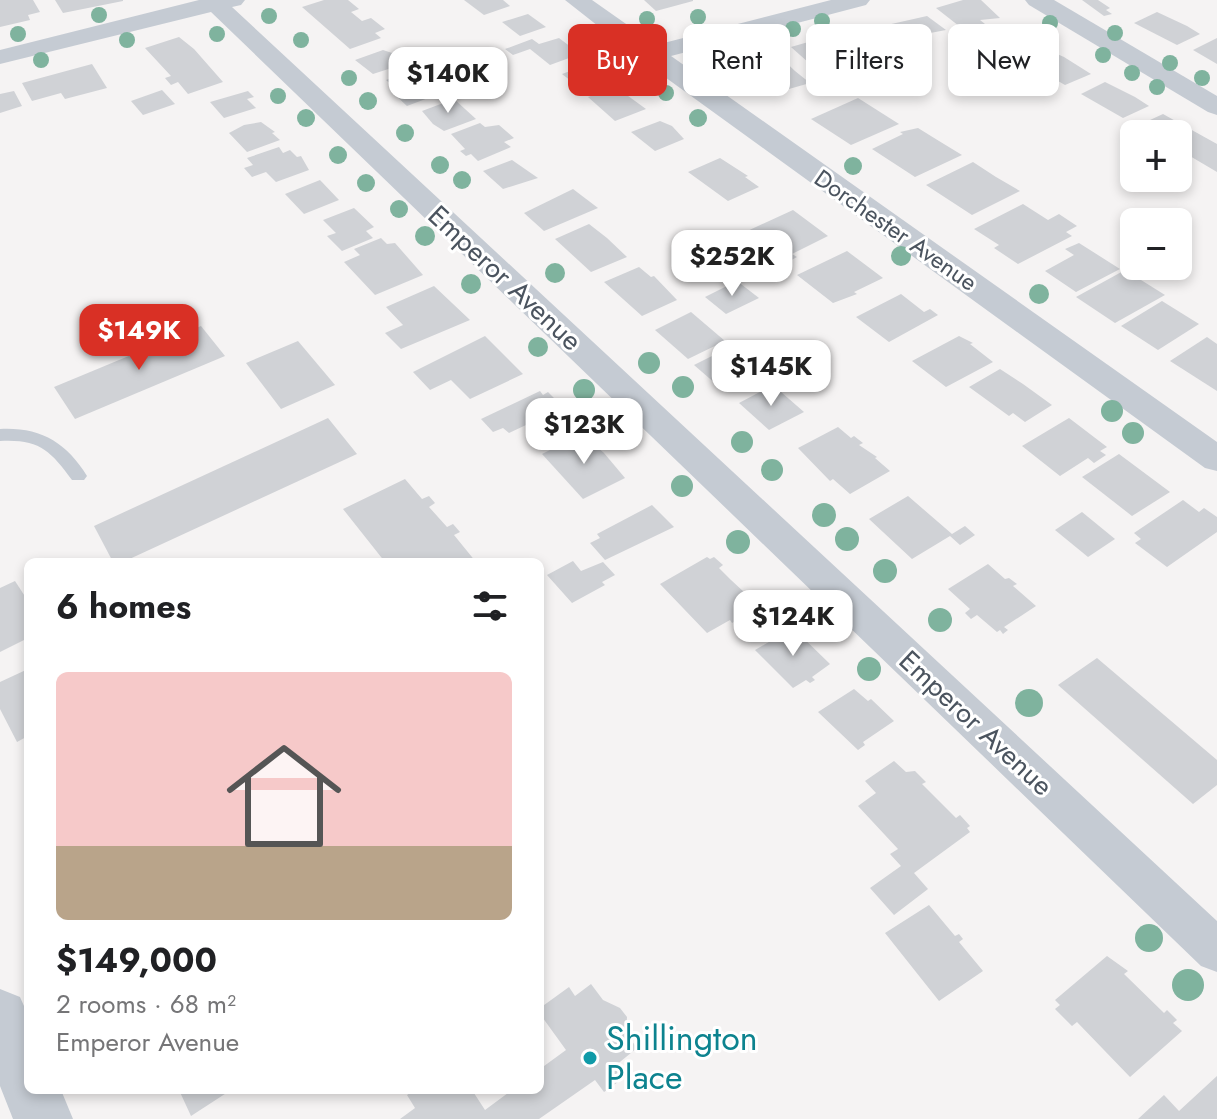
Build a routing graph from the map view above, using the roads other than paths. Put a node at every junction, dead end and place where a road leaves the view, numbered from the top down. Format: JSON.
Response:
{"nodes":[{"id":1,"x":577,"y":0,"type":"edge"},
{"id":2,"x":858,"y":0,"type":"edge"},
{"id":3,"x":1037,"y":0,"type":"edge"},
{"id":4,"x":220,"y":1,"type":"edge"},
{"id":5,"x":609,"y":24,"type":"edge"},
{"id":6,"x":667,"y":49,"type":"edge"},
{"id":7,"x":0,"y":57,"type":"edge"},
{"id":8,"x":667,"y":67,"type":"edge"},
{"id":9,"x":1217,"y":107,"type":"edge"},
{"id":10,"x":2,"y":435,"type":"edge"},
{"id":11,"x":1217,"y":459,"type":"edge"},
{"id":12,"x":78,"y":476,"type":"dead end"},
{"id":13,"x":1217,"y":951,"type":"edge"},
{"id":14,"x":0,"y":1017,"type":"edge"},
{"id":15,"x":24,"y":1074,"type":"edge"},
{"id":16,"x":33,"y":1094,"type":"edge"},
{"id":17,"x":43,"y":1119,"type":"edge"}],
"edges":[{"from":1,"to":5,"type":"street","name":"Dorchester Avenue"},
{"from":2,"to":6,"type":"street"},
{"from":3,"to":9,"type":"street"},
{"from":4,"to":7,"type":"street"},
{"from":4,"to":13,"type":"street","name":"Emperor Avenue"},
{"from":8,"to":11,"type":"street","name":"Dorchester Avenue"},
{"from":10,"to":12,"type":"lane"},
{"from":14,"to":15,"type":"street"},
{"from":16,"to":17,"type":"street"}]}
